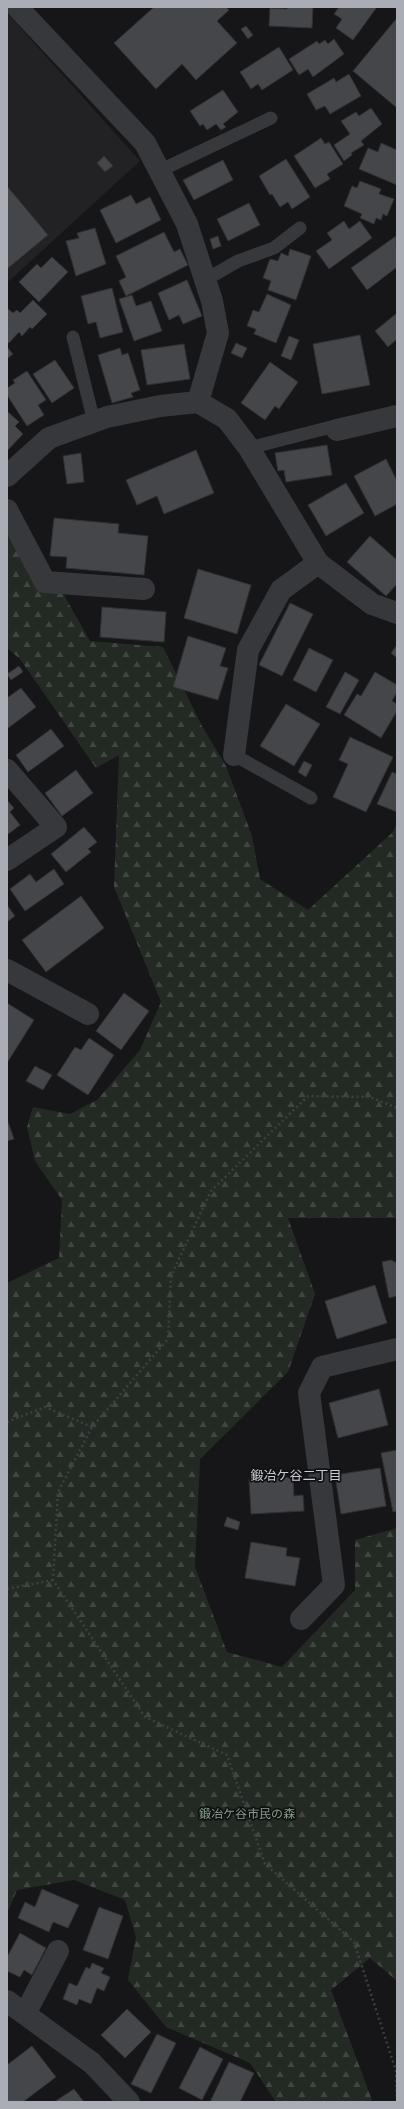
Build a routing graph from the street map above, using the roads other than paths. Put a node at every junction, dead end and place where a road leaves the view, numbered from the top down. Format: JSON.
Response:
{"nodes":[{"id":1,"x":17,"y":7,"type":"edge"},
{"id":2,"x":271,"y":118,"type":"dead end"},
{"id":3,"x":159,"y":171,"type":"junction"},
{"id":4,"x":300,"y":228,"type":"dead end"},
{"id":5,"x":205,"y":280,"type":"junction"},
{"id":6,"x":73,"y":336,"type":"dead end"},
{"id":7,"x":198,"y":402,"type":"junction"},
{"id":8,"x":397,"y":416,"type":"edge"},
{"id":9,"x":94,"y":422,"type":"junction"},
{"id":10,"x":337,"y":430,"type":"joint"},
{"id":11,"x":249,"y":448,"type":"junction"},
{"id":12,"x":7,"y":476,"type":"edge"},
{"id":13,"x":7,"y":510,"type":"edge"},
{"id":14,"x":318,"y":563,"type":"junction"},
{"id":15,"x":144,"y":589,"type":"dead end"},
{"id":16,"x":397,"y":612,"type":"edge"},
{"id":17,"x":234,"y":755,"type":"joint"},
{"id":18,"x":7,"y":770,"type":"edge"},
{"id":19,"x":310,"y":798,"type":"dead end"},
{"id":20,"x":7,"y":860,"type":"edge"},
{"id":21,"x":7,"y":970,"type":"edge"},
{"id":22,"x":88,"y":1014,"type":"dead end"},
{"id":23,"x":396,"y":1352,"type":"edge"},
{"id":24,"x":301,"y":1619,"type":"dead end"},
{"id":25,"x":58,"y":1951,"type":"dead end"},
{"id":26,"x":7,"y":2001,"type":"edge"},
{"id":27,"x":25,"y":2014,"type":"junction"},
{"id":28,"x":129,"y":2102,"type":"edge"}],
"edges":[{"from":1,"to":3,"type":"street"},
{"from":2,"to":3,"type":"lane"},
{"from":3,"to":5,"type":"street"},
{"from":4,"to":5,"type":"lane"},
{"from":5,"to":7,"type":"street"},
{"from":6,"to":9,"type":"lane"},
{"from":7,"to":9,"type":"street"},
{"from":7,"to":11,"type":"street"},
{"from":8,"to":10,"type":"street"},
{"from":9,"to":12,"type":"street"},
{"from":10,"to":11,"type":"lane"},
{"from":11,"to":14,"type":"street"},
{"from":13,"to":15,"type":"street"},
{"from":14,"to":16,"type":"street"},
{"from":14,"to":17,"type":"street"},
{"from":17,"to":19,"type":"lane"},
{"from":18,"to":20,"type":"street"},
{"from":21,"to":22,"type":"street"},
{"from":23,"to":24,"type":"street"},
{"from":25,"to":27,"type":"street"},
{"from":26,"to":27,"type":"street"},
{"from":27,"to":28,"type":"street"}]}
